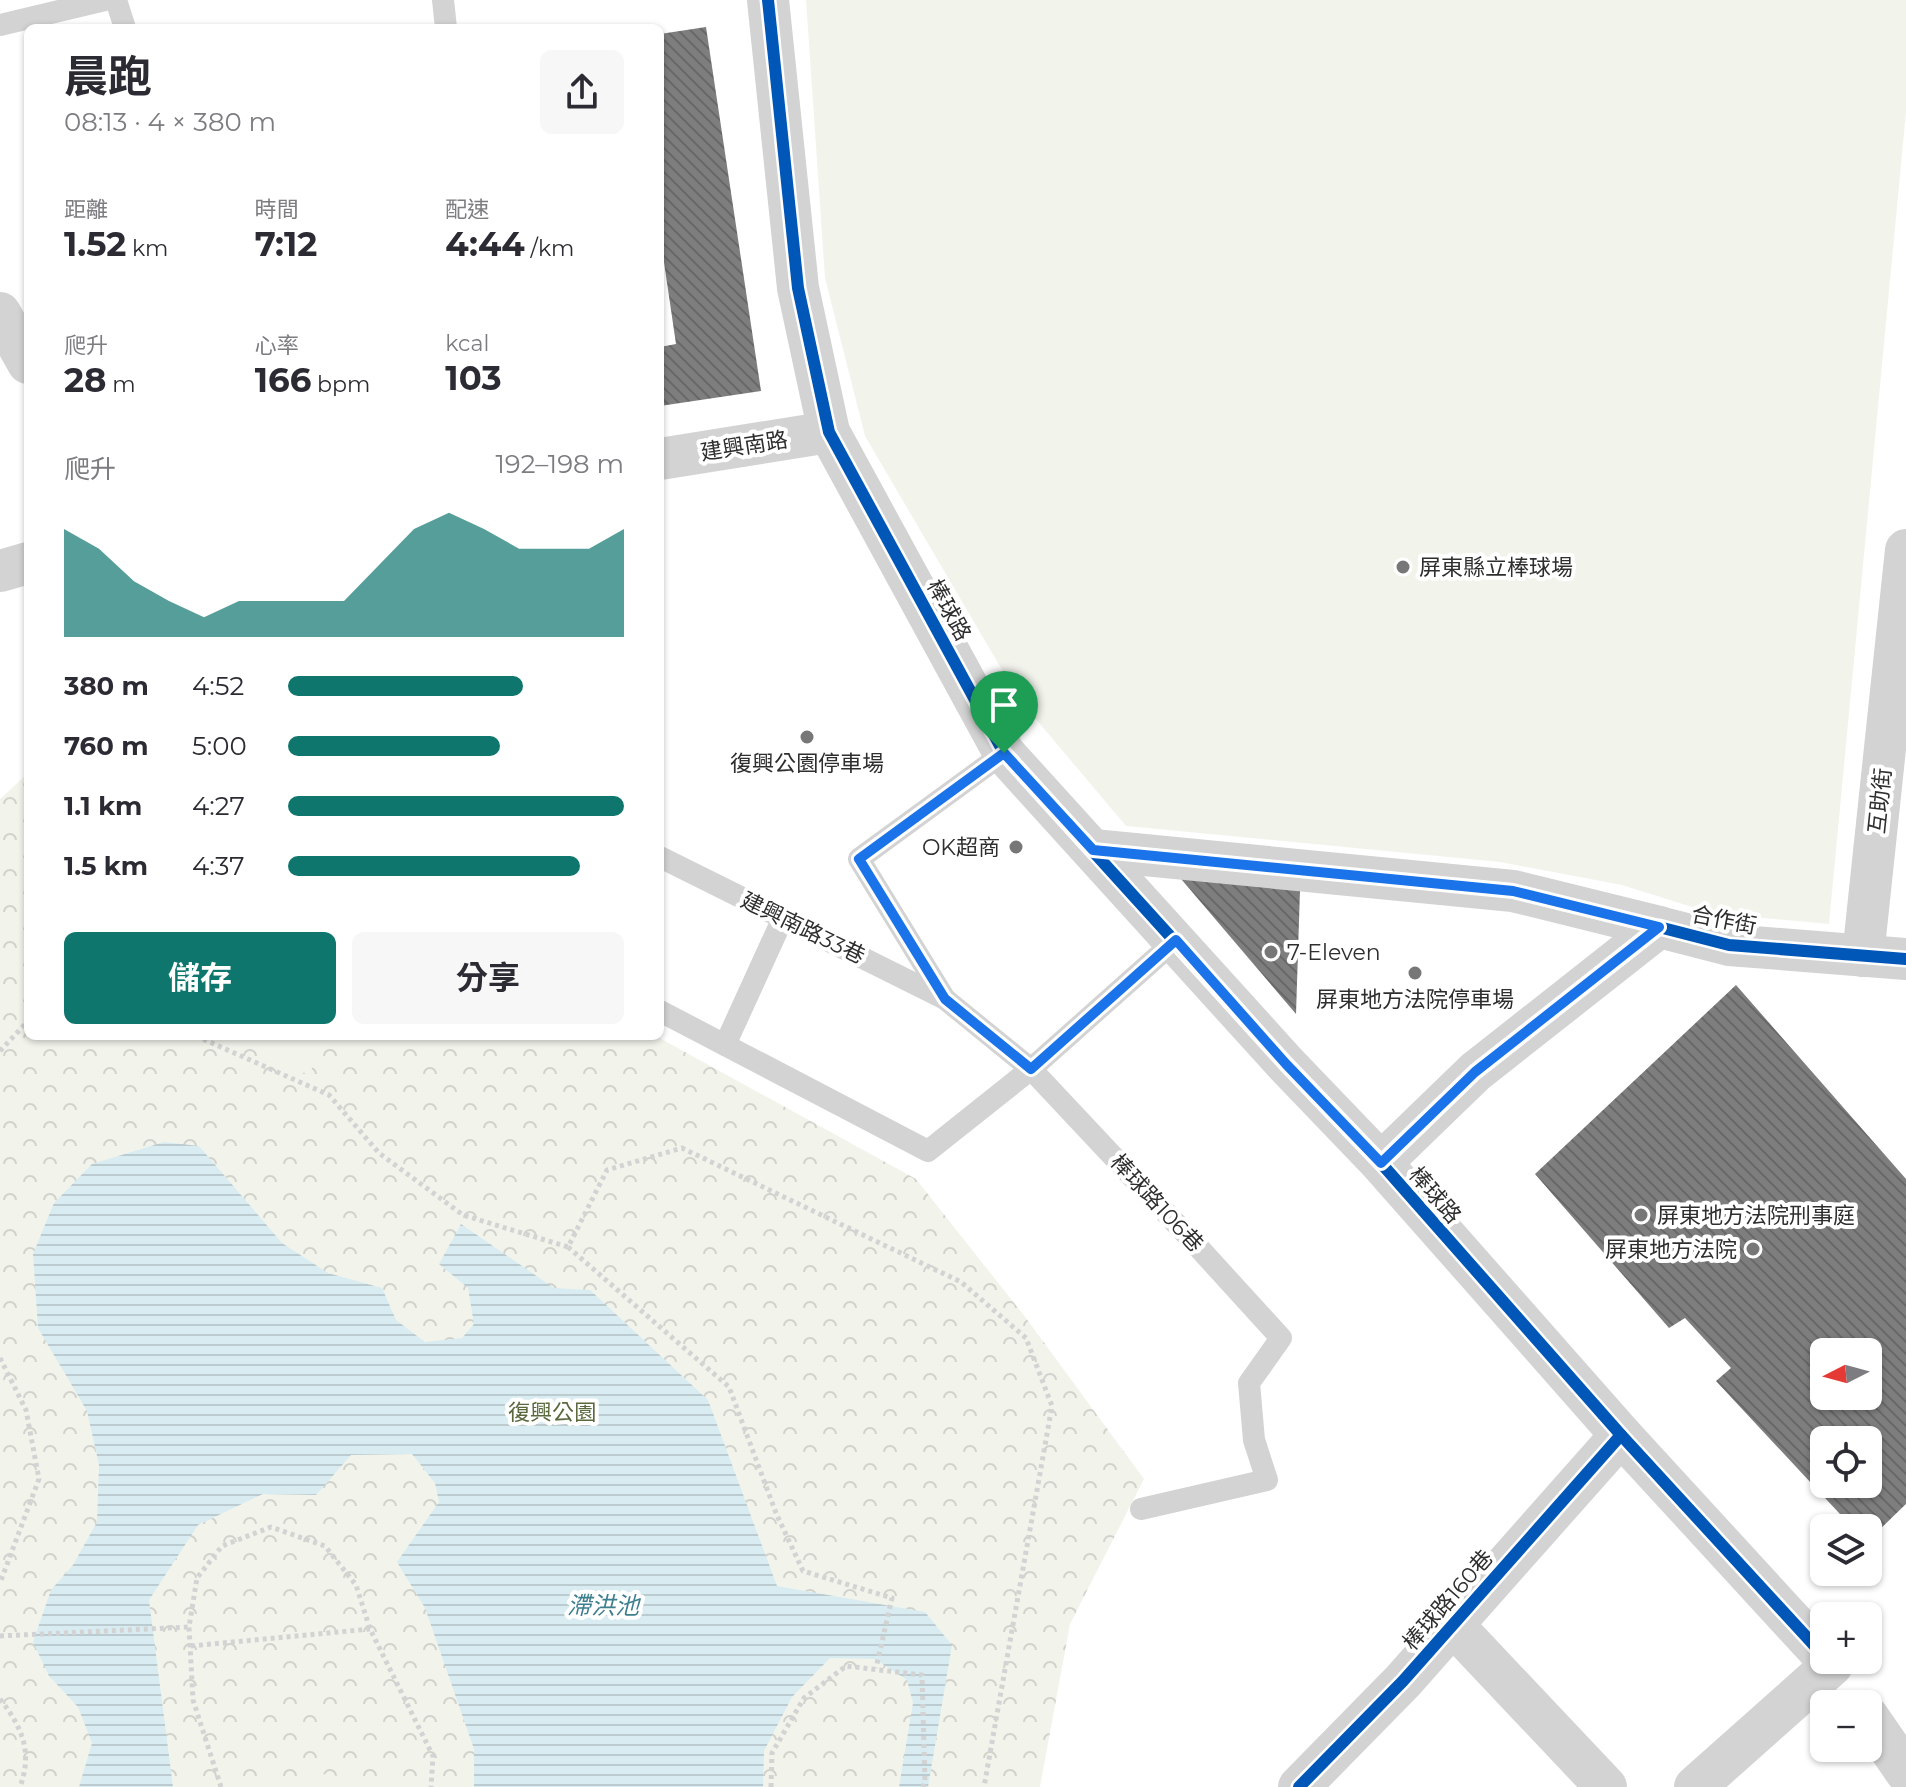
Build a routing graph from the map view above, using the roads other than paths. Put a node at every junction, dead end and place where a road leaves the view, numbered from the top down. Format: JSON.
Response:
{"nodes":[{"id":1,"x":105,"y":0,"type":"edge"},
{"id":2,"x":116,"y":0,"type":"edge"},
{"id":3,"x":443,"y":0,"type":"edge"},
{"id":4,"x":760,"y":2,"type":"edge"},
{"id":5,"x":124,"y":24,"type":"edge"},
{"id":6,"x":446,"y":24,"type":"edge"},
{"id":7,"x":0,"y":25,"type":"edge"},
{"id":8,"x":0,"y":313,"type":"edge"},
{"id":9,"x":24,"y":356,"type":"edge"},
{"id":10,"x":829,"y":432,"type":"junction"},
{"id":11,"x":664,"y":458,"type":"edge"},
{"id":12,"x":1906,"y":550,"type":"edge"},
{"id":13,"x":24,"y":564,"type":"edge"},
{"id":14,"x":0,"y":571,"type":"edge"},
{"id":15,"x":1004,"y":753,"type":"junction"},
{"id":16,"x":1093,"y":850,"type":"junction"},
{"id":17,"x":664,"y":859,"type":"edge"},
{"id":18,"x":783,"y":918,"type":"junction"},
{"id":19,"x":1659,"y":927,"type":"junction"},
{"id":20,"x":1176,"y":940,"type":"junction"},
{"id":21,"x":1863,"y":956,"type":"junction"},
{"id":22,"x":1906,"y":959,"type":"edge"},
{"id":23,"x":945,"y":999,"type":"junction"},
{"id":24,"x":664,"y":1013,"type":"edge"},
{"id":25,"x":725,"y":1045,"type":"junction"},
{"id":26,"x":1031,"y":1069,"type":"junction"},
{"id":27,"x":1381,"y":1163,"type":"junction"},
{"id":28,"x":1621,"y":1435,"type":"junction"},
{"id":29,"x":1141,"y":1509,"type":"dead end"},
{"id":30,"x":1453,"y":1625,"type":"junction"},
{"id":31,"x":1810,"y":1640,"type":"edge"},
{"id":32,"x":1813,"y":1674,"type":"edge"},
{"id":33,"x":1882,"y":1737,"type":"edge"},
{"id":34,"x":1906,"y":1772,"type":"edge"},
{"id":35,"x":1299,"y":1787,"type":"edge"},
{"id":36,"x":1606,"y":1787,"type":"edge"},
{"id":37,"x":1695,"y":1787,"type":"edge"}],
"edges":[{"from":1,"to":7,"type":"lane"},
{"from":2,"to":5,"type":"lane"},
{"from":3,"to":6,"type":"lane"},
{"from":4,"to":10,"type":"street","name":"棒球路"},
{"from":8,"to":9,"type":"street"},
{"from":10,"to":11,"type":"street","name":"建興南路"},
{"from":10,"to":15,"type":"street","name":"棒球路"},
{"from":12,"to":21,"type":"street","name":"互助街"},
{"from":13,"to":14,"type":"street"},
{"from":15,"to":16,"type":"street","name":"棒球路"},
{"from":15,"to":23,"type":"lane"},
{"from":16,"to":19,"type":"street"},
{"from":16,"to":20,"type":"street","name":"棒球路"},
{"from":17,"to":18,"type":"lane","name":"建興南路33巷"},
{"from":18,"to":23,"type":"lane","name":"建興南路33巷"},
{"from":18,"to":25,"type":"lane"},
{"from":19,"to":21,"type":"street","name":"合作街"},
{"from":19,"to":27,"type":"street","name":"合作街"},
{"from":20,"to":26,"type":"lane"},
{"from":20,"to":27,"type":"street","name":"棒球路"},
{"from":21,"to":22,"type":"street","name":"合作街"},
{"from":23,"to":26,"type":"lane","name":"棒球路106巷"},
{"from":24,"to":25,"type":"lane"},
{"from":25,"to":26,"type":"lane"},
{"from":26,"to":29,"type":"lane","name":"棒球路106巷"},
{"from":27,"to":28,"type":"street","name":"棒球路"},
{"from":28,"to":30,"type":"street","name":"棒球路160巷"},
{"from":28,"to":31,"type":"street","name":"棒球路"},
{"from":30,"to":35,"type":"street","name":"棒球路160巷"},
{"from":30,"to":36,"type":"street"},
{"from":32,"to":37,"type":"street"},
{"from":33,"to":34,"type":"street"}]}
